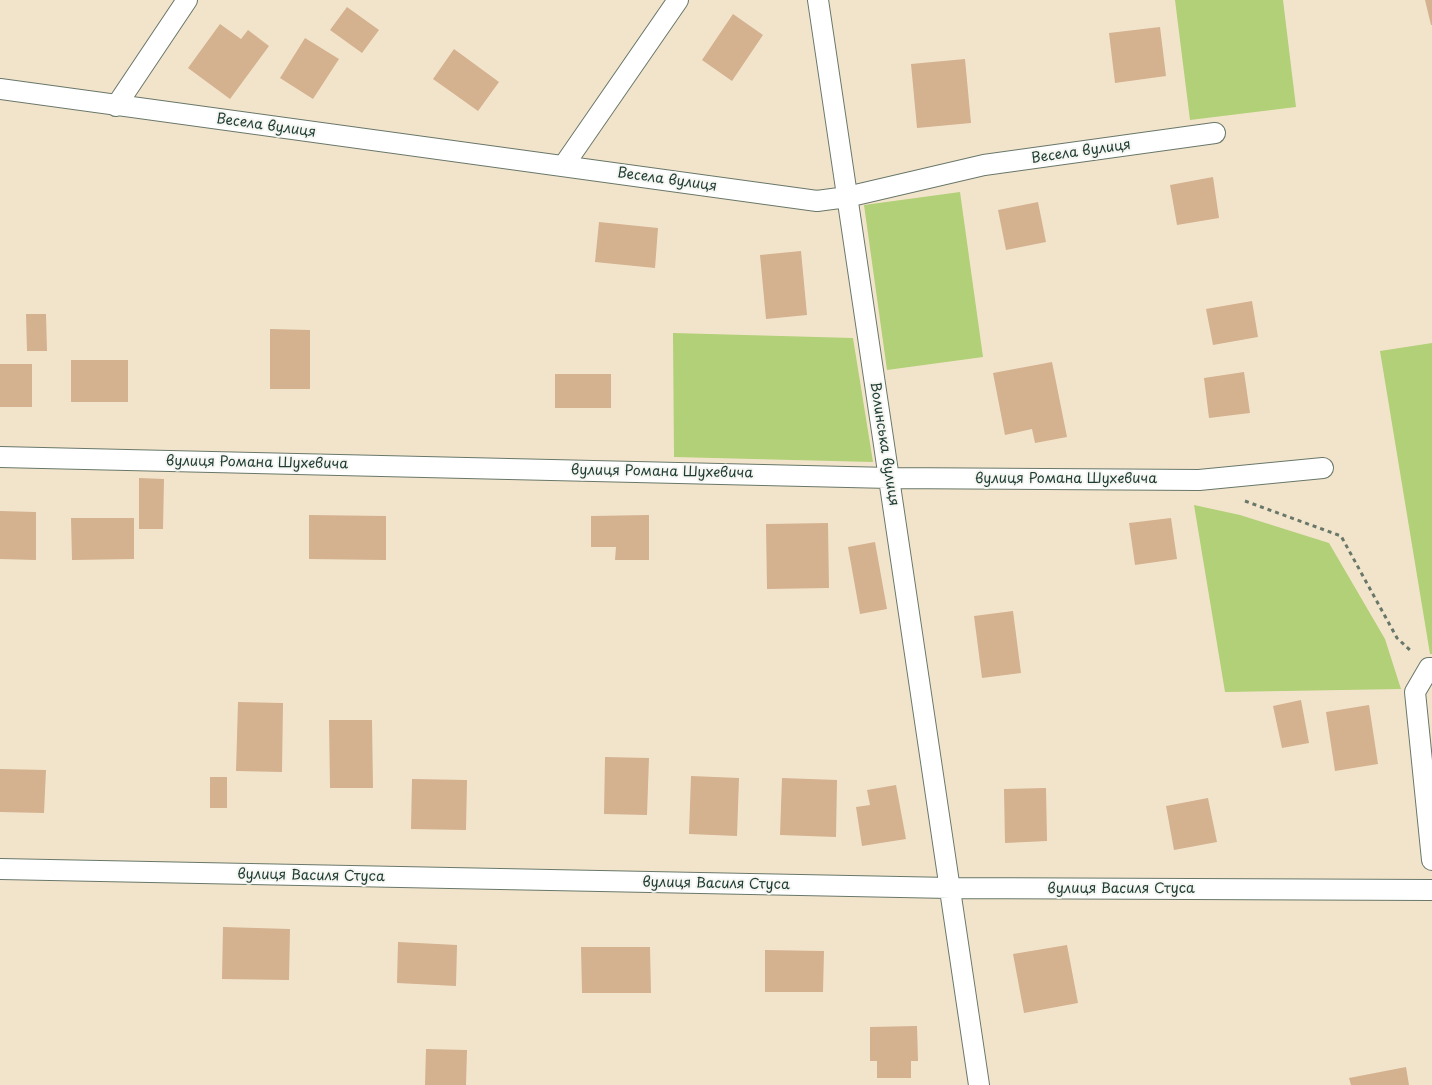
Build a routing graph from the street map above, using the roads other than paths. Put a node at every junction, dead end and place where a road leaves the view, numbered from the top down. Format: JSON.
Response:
{"nodes":[{"id":1,"x":187,"y":0,"type":"edge"},
{"id":2,"x":678,"y":0,"type":"edge"},
{"id":3,"x":818,"y":0,"type":"edge"},
{"id":4,"x":0,"y":89,"type":"edge"},
{"id":5,"x":116,"y":106,"type":"junction"},
{"id":6,"x":1215,"y":133,"type":"dead end"},
{"id":7,"x":564,"y":165,"type":"junction"},
{"id":8,"x":847,"y":198,"type":"junction"},
{"id":9,"x":0,"y":457,"type":"edge"},
{"id":10,"x":1323,"y":468,"type":"dead end"},
{"id":11,"x":890,"y":478,"type":"junction"},
{"id":12,"x":1430,"y":668,"type":"edge"},
{"id":13,"x":1432,"y":860,"type":"edge"},
{"id":14,"x":0,"y":869,"type":"edge"},
{"id":15,"x":950,"y":888,"type":"junction"},
{"id":16,"x":1432,"y":890,"type":"edge"},
{"id":17,"x":979,"y":1085,"type":"edge"}],
"edges":[{"from":1,"to":5,"type":"street"},
{"from":2,"to":7,"type":"street"},
{"from":3,"to":8,"type":"street","name":"Волинська вулиця"},
{"from":4,"to":5,"type":"street","name":"Весела вулиця"},
{"from":5,"to":7,"type":"street","name":"Весела вулиця"},
{"from":6,"to":8,"type":"street","name":"Весела вулиця"},
{"from":7,"to":8,"type":"street","name":"Весела вулиця"},
{"from":8,"to":11,"type":"street","name":"Волинська вулиця"},
{"from":9,"to":11,"type":"street","name":"вулиця Романа Шухевича"},
{"from":10,"to":11,"type":"street","name":"вулиця Романа Шухевича"},
{"from":11,"to":15,"type":"street","name":"Волинська вулиця"},
{"from":12,"to":13,"type":"street"},
{"from":14,"to":15,"type":"street","name":"вулиця Василя Стуса"},
{"from":15,"to":16,"type":"street","name":"вулиця Василя Стуса"},
{"from":15,"to":17,"type":"street","name":"Волинська вулиця"}]}
